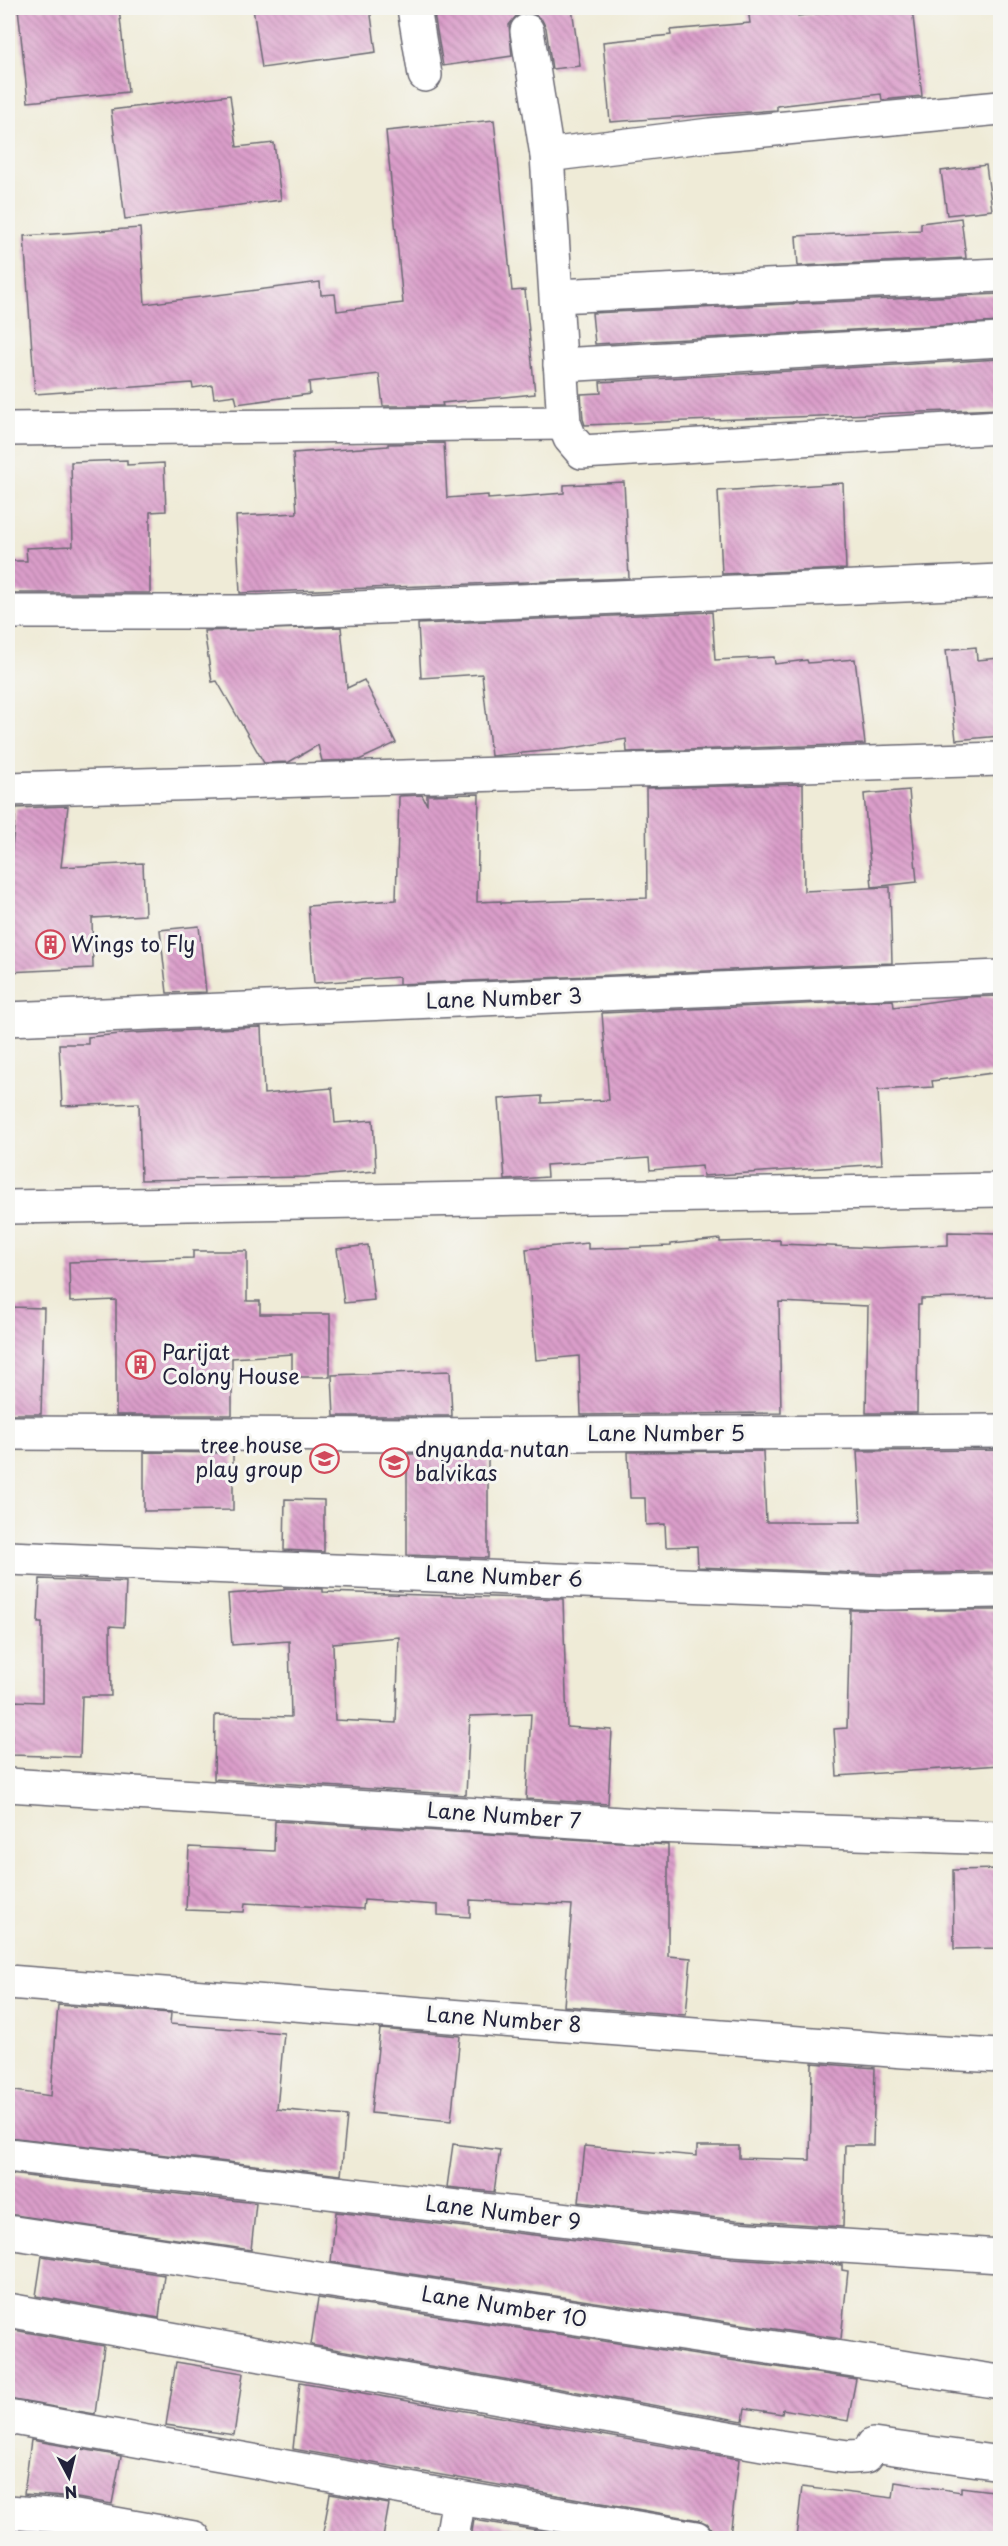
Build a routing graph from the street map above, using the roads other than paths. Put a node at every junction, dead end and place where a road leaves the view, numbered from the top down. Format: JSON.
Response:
{"nodes":[{"id":1,"x":414,"y":8,"type":"edge"},
{"id":2,"x":527,"y":31,"type":"dead end"},
{"id":3,"x":425,"y":75,"type":"dead end"},
{"id":4,"x":1000,"y":108,"type":"edge"},
{"id":5,"x":547,"y":155,"type":"junction"},
{"id":6,"x":1000,"y":275,"type":"edge"},
{"id":7,"x":557,"y":296,"type":"junction"},
{"id":8,"x":1000,"y":340,"type":"edge"},
{"id":9,"x":560,"y":365,"type":"junction"},
{"id":10,"x":564,"y":423,"type":"junction"},
{"id":11,"x":1000,"y":427,"type":"edge"},
{"id":12,"x":8,"y":429,"type":"edge"},
{"id":13,"x":1000,"y":581,"type":"edge"},
{"id":14,"x":8,"y":612,"type":"edge"},
{"id":15,"x":1000,"y":759,"type":"edge"},
{"id":16,"x":8,"y":789,"type":"edge"},
{"id":17,"x":1000,"y":977,"type":"edge"},
{"id":18,"x":8,"y":1019,"type":"edge"},
{"id":19,"x":1000,"y":1190,"type":"edge"},
{"id":20,"x":8,"y":1207,"type":"edge"},
{"id":21,"x":1000,"y":1431,"type":"edge"},
{"id":22,"x":8,"y":1432,"type":"edge"},
{"id":23,"x":8,"y":1558,"type":"edge"},
{"id":24,"x":1000,"y":1591,"type":"edge"},
{"id":25,"x":8,"y":1785,"type":"edge"},
{"id":26,"x":1000,"y":1838,"type":"edge"},
{"id":27,"x":8,"y":1982,"type":"edge"},
{"id":28,"x":1000,"y":2056,"type":"edge"},
{"id":29,"x":8,"y":2155,"type":"edge"},
{"id":30,"x":8,"y":2232,"type":"edge"},
{"id":31,"x":1000,"y":2256,"type":"edge"},
{"id":32,"x":8,"y":2310,"type":"edge"},
{"id":33,"x":1000,"y":2382,"type":"edge"},
{"id":34,"x":8,"y":2417,"type":"edge"},
{"id":35,"x":1000,"y":2463,"type":"edge"},
{"id":36,"x":459,"y":2498,"type":"junction"},
{"id":37,"x":8,"y":2512,"type":"edge"},
{"id":38,"x":194,"y":2538,"type":"edge"},
{"id":39,"x":452,"y":2538,"type":"edge"},
{"id":40,"x":696,"y":2538,"type":"edge"}],
"edges":[{"from":1,"to":3,"type":"street"},
{"from":2,"to":5,"type":"street"},
{"from":4,"to":5,"type":"street"},
{"from":5,"to":7,"type":"street"},
{"from":6,"to":7,"type":"street"},
{"from":7,"to":9,"type":"street"},
{"from":8,"to":9,"type":"street"},
{"from":9,"to":10,"type":"street"},
{"from":10,"to":11,"type":"street"},
{"from":10,"to":12,"type":"street"},
{"from":13,"to":14,"type":"street"},
{"from":15,"to":16,"type":"street"},
{"from":17,"to":18,"type":"street","name":"Lane Number 3"},
{"from":19,"to":20,"type":"street"},
{"from":21,"to":22,"type":"street","name":"Lane Number 5"},
{"from":23,"to":24,"type":"street","name":"Lane Number 6"},
{"from":25,"to":26,"type":"street","name":"Lane Number 7"},
{"from":27,"to":28,"type":"street","name":"Lane Number 8"},
{"from":29,"to":31,"type":"street","name":"Lane Number 9"},
{"from":30,"to":33,"type":"street","name":"Lane Number 10"},
{"from":32,"to":35,"type":"street"},
{"from":34,"to":36,"type":"street"},
{"from":36,"to":39,"type":"street"},
{"from":36,"to":40,"type":"street"},
{"from":37,"to":38,"type":"street"}]}
